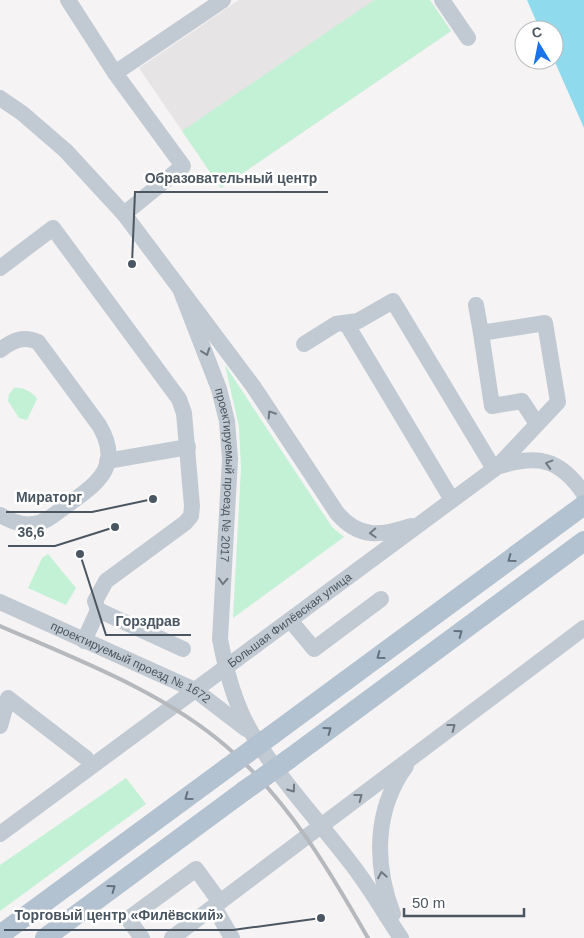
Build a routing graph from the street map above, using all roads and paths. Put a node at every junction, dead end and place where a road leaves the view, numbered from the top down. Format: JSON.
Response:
{"nodes":[{"id":1,"x":68,"y":0,"type":"edge"},
{"id":2,"x":223,"y":0,"type":"edge"},
{"id":3,"x":442,"y":0,"type":"edge"},
{"id":4,"x":468,"y":38,"type":"dead end"},
{"id":5,"x":115,"y":73,"type":"junction"},
{"id":6,"x":0,"y":98,"type":"edge"},
{"id":7,"x":124,"y":214,"type":"junction"},
{"id":8,"x":0,"y":268,"type":"edge"},
{"id":9,"x":181,"y":291,"type":"junction"},
{"id":10,"x":476,"y":305,"type":"dead end"},
{"id":11,"x":346,"y":323,"type":"junction"},
{"id":12,"x":480,"y":333,"type":"junction"},
{"id":13,"x":304,"y":344,"type":"dead end"},
{"id":14,"x":0,"y":350,"type":"edge"},
{"id":15,"x":537,"y":424,"type":"junction"},
{"id":16,"x":188,"y":447,"type":"junction"},
{"id":17,"x":107,"y":461,"type":"junction"},
{"id":18,"x":496,"y":468,"type":"junction"},
{"id":19,"x":584,"y":494,"type":"edge"},
{"id":20,"x":452,"y":500,"type":"junction"},
{"id":21,"x":584,"y":505,"type":"edge"},
{"id":22,"x":0,"y":515,"type":"edge"},
{"id":23,"x":421,"y":523,"type":"junction"},
{"id":24,"x":584,"y":541,"type":"edge"},
{"id":25,"x":381,"y":599,"type":"dead end"},
{"id":26,"x":0,"y":602,"type":"edge"},
{"id":27,"x":98,"y":610,"type":"junction"},
{"id":28,"x":290,"y":620,"type":"junction"},
{"id":29,"x":584,"y":628,"type":"edge"},
{"id":30,"x":84,"y":641,"type":"junction"},
{"id":31,"x":183,"y":649,"type":"dead end"},
{"id":32,"x":225,"y":666,"type":"junction"},
{"id":33,"x":195,"y":690,"type":"junction"},
{"id":34,"x":0,"y":726,"type":"edge"},
{"id":35,"x":262,"y":735,"type":"junction"},
{"id":36,"x":413,"y":756,"type":"junction"},
{"id":37,"x":86,"y":758,"type":"dead end"},
{"id":38,"x":320,"y":827,"type":"junction"},
{"id":39,"x":0,"y":834,"type":"edge"},
{"id":40,"x":217,"y":904,"type":"junction"},
{"id":41,"x":0,"y":935,"type":"edge"},
{"id":42,"x":45,"y":938,"type":"edge"},
{"id":43,"x":142,"y":938,"type":"edge"},
{"id":44,"x":172,"y":938,"type":"edge"},
{"id":45,"x":232,"y":938,"type":"edge"},
{"id":46,"x":402,"y":938,"type":"edge"}],
"edges":[{"from":1,"to":5,"type":"street"},
{"from":2,"to":5,"type":"street"},
{"from":3,"to":4,"type":"street"},
{"from":5,"to":7,"type":"street"},
{"from":6,"to":7,"type":"street","name":"проектируемый проезд № 2017"},
{"from":7,"to":9,"type":"street","name":"проектируемый проезд № 2017"},
{"from":8,"to":16,"type":"street"},
{"from":23,"to":9,"type":"street","name":"проектируемый проезд № 2017","one_way":true},
{"from":9,"to":32,"type":"street","name":"проектируемый проезд № 2017","one_way":true},
{"from":10,"to":12,"type":"street"},
{"from":11,"to":13,"type":"street"},
{"from":11,"to":18,"type":"street"},
{"from":11,"to":20,"type":"street"},
{"from":12,"to":15,"type":"street"},
{"from":12,"to":15,"type":"street"},
{"from":14,"to":17,"type":"street"},
{"from":15,"to":18,"type":"street"},
{"from":16,"to":17,"type":"street"},
{"from":16,"to":27,"type":"street"},
{"from":17,"to":22,"type":"street"},
{"from":19,"to":18,"type":"street","name":"Большая Филёвская улица","one_way":true},
{"from":18,"to":20,"type":"street","name":"Большая Филёвская улица"},
{"from":20,"to":23,"type":"street","name":"Большая Филёвская улица"},
{"from":21,"to":35,"type":"main road","one_way":true},
{"from":23,"to":28,"type":"street","name":"Большая Филёвская улица"},
{"from":42,"to":24,"type":"main road","one_way":true,"bridge":true},
{"from":25,"to":28,"type":"street"},
{"from":26,"to":30,"type":"street","name":"проектируемый проезд № 1672"},
{"from":27,"to":30,"type":"street"},
{"from":27,"to":31,"type":"street"},
{"from":28,"to":32,"type":"street","name":"Большая Филёвская улица"},
{"from":36,"to":29,"type":"street","one_way":true},
{"from":30,"to":33,"type":"street","name":"проектируемый проезд № 1672"},
{"from":32,"to":33,"type":"street","name":"Большая Филёвская улица"},
{"from":32,"to":35,"type":"street","name":"проектируемый проезд № 2017"},
{"from":33,"to":35,"type":"street","name":"проектируемый проезд № 1672"},
{"from":33,"to":39,"type":"street","name":"Большая Филёвская улица"},
{"from":34,"to":37,"type":"street"},
{"from":35,"to":38,"type":"street","one_way":true},
{"from":35,"to":41,"type":"main road","one_way":true,"bridge":true},
{"from":38,"to":36,"type":"street","one_way":true},
{"from":46,"to":36,"type":"street","one_way":true},
{"from":38,"to":40,"type":"street"},
{"from":38,"to":46,"type":"street"},
{"from":40,"to":43,"type":"street"},
{"from":40,"to":44,"type":"street"},
{"from":40,"to":45,"type":"street"}]}
